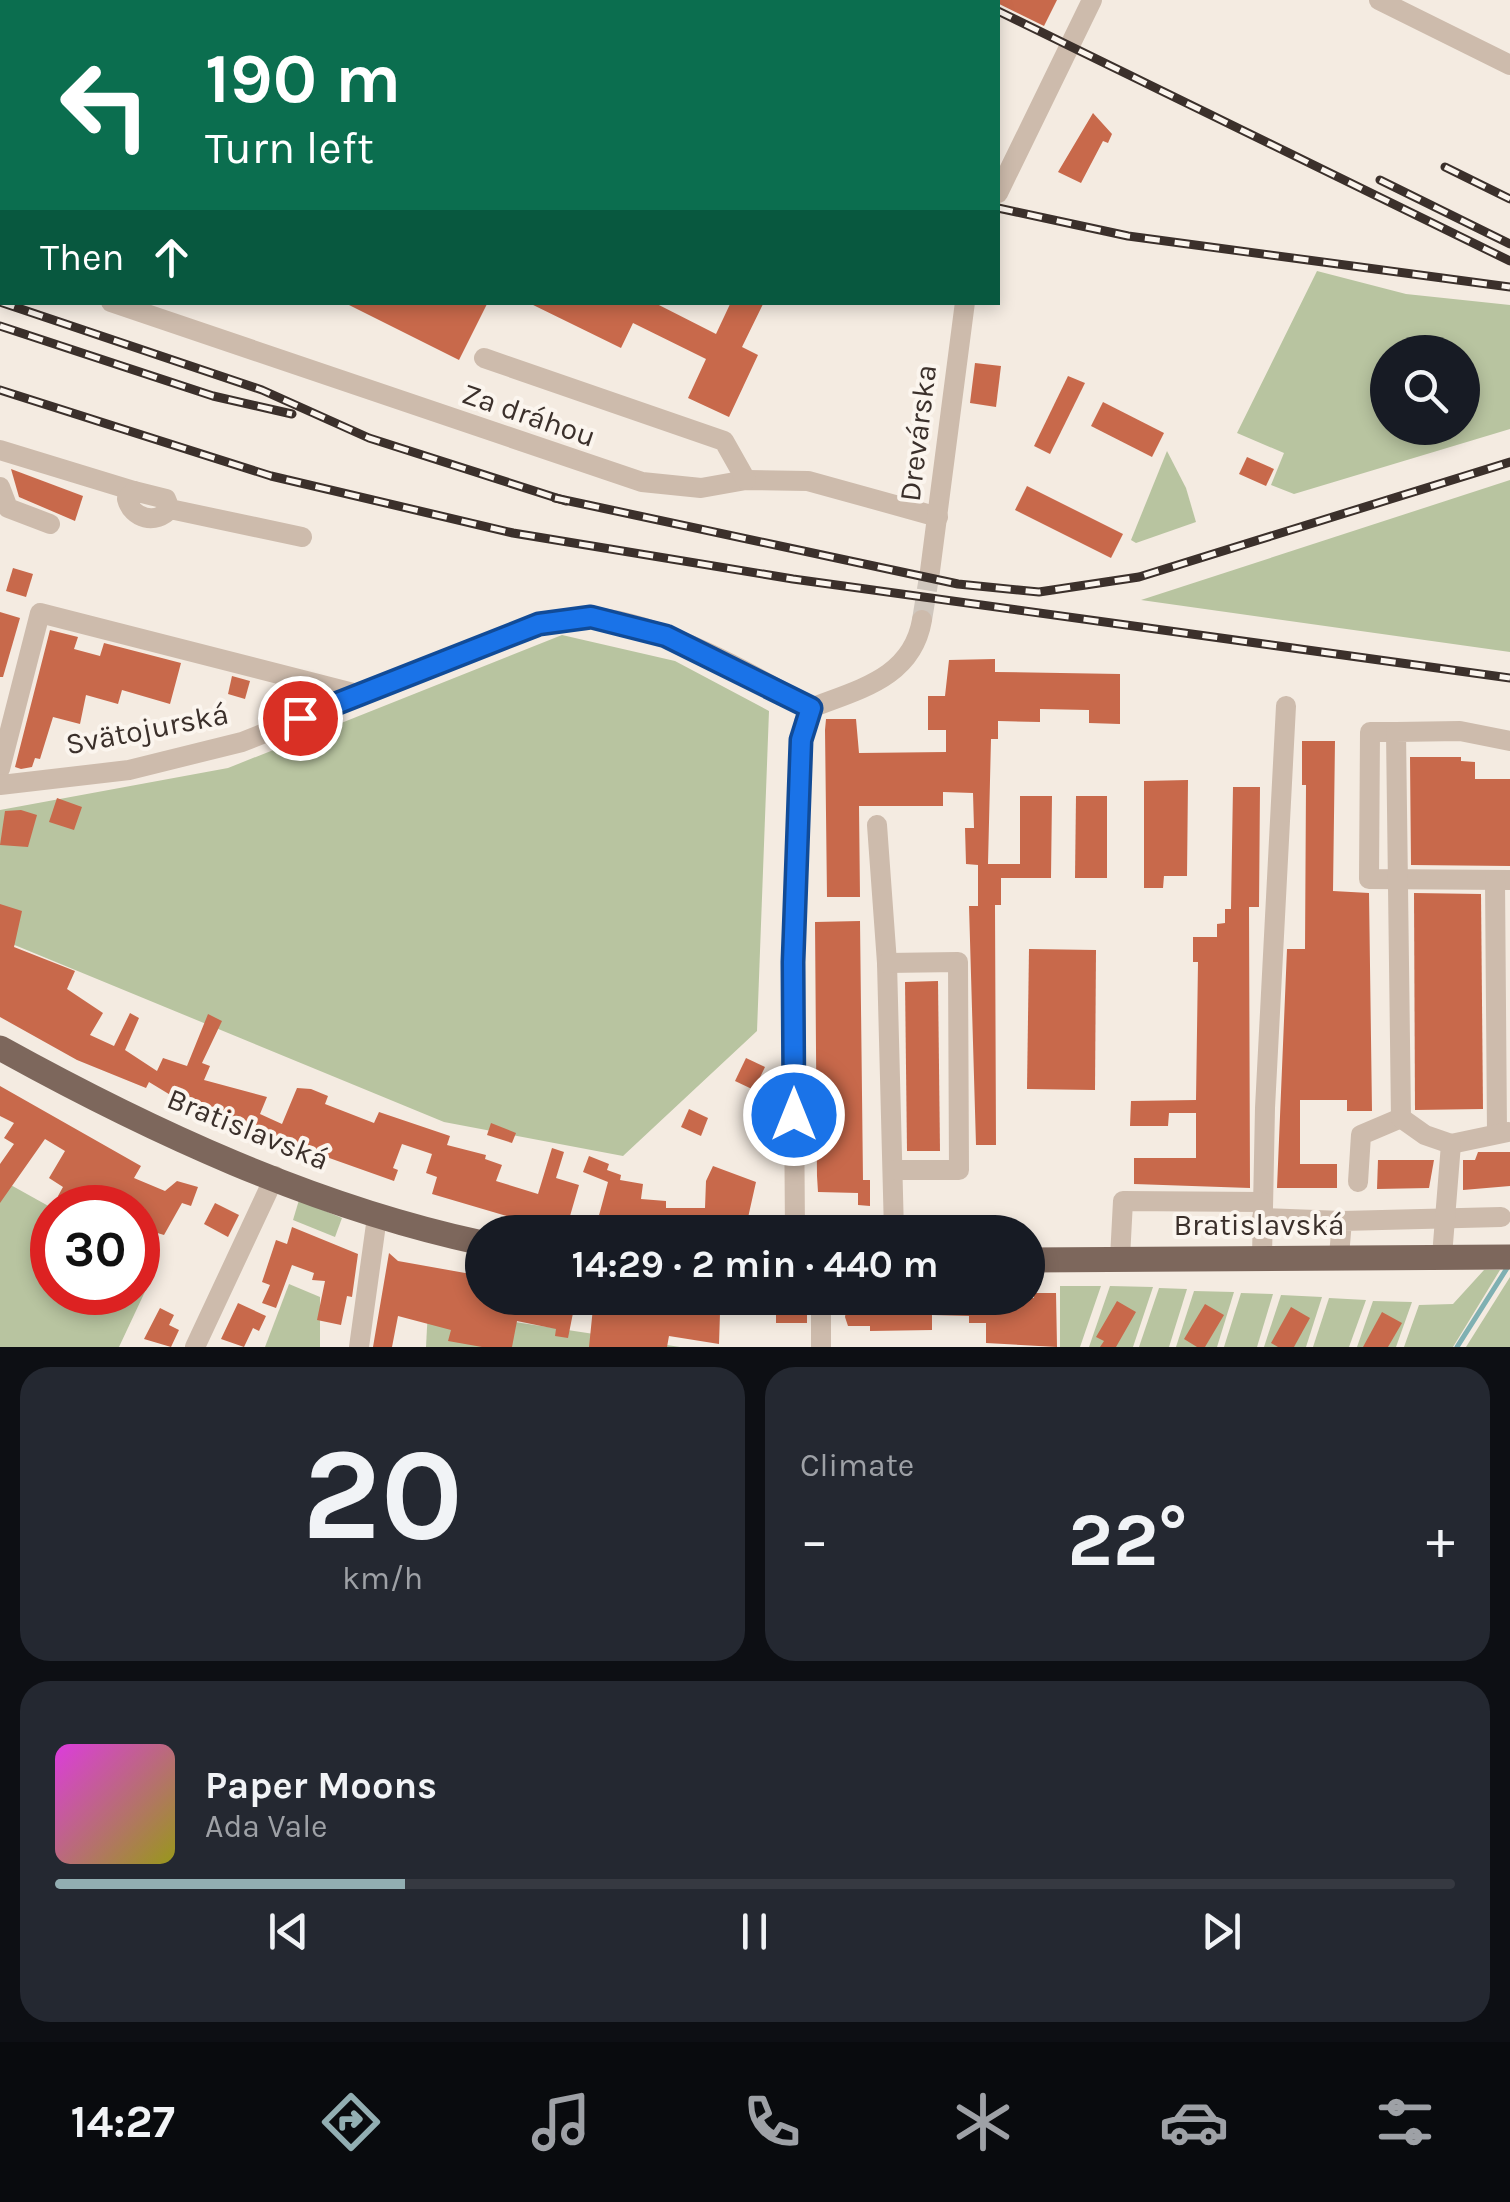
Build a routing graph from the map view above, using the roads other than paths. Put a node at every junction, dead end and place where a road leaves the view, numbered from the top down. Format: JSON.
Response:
{"nodes":[{"id":1,"x":1092,"y":0,"type":"edge"},
{"id":2,"x":1379,"y":0,"type":"edge"},
{"id":3,"x":1510,"y":65,"type":"edge"},
{"id":4,"x":1000,"y":180,"type":"edge"},
{"id":5,"x":120,"y":305,"type":"edge"},
{"id":6,"x":964,"y":305,"type":"edge"},
{"id":7,"x":484,"y":358,"type":"dead end"},
{"id":8,"x":0,"y":450,"type":"edge"},
{"id":9,"x":746,"y":480,"type":"junction"},
{"id":10,"x":0,"y":488,"type":"edge"},
{"id":11,"x":938,"y":517,"type":"junction"},
{"id":12,"x":50,"y":524,"type":"dead end"},
{"id":13,"x":302,"y":538,"type":"dead end"},
{"id":14,"x":930,"y":571,"type":"tunnel mouth"},
{"id":15,"x":922,"y":620,"type":"tunnel mouth"},
{"id":16,"x":357,"y":694,"type":"junction"},
{"id":17,"x":1286,"y":706,"type":"dead end"},
{"id":18,"x":811,"y":708,"type":"junction"},
{"id":19,"x":1396,"y":732,"type":"junction"},
{"id":20,"x":1510,"y":742,"type":"edge"},
{"id":21,"x":0,"y":769,"type":"edge"},
{"id":22,"x":0,"y":785,"type":"edge"},
{"id":23,"x":877,"y":825,"type":"dead end"},
{"id":24,"x":1400,"y":880,"type":"junction"},
{"id":25,"x":1503,"y":880,"type":"edge"},
{"id":26,"x":886,"y":962,"type":"junction"},
{"id":27,"x":1502,"y":1029,"type":"edge"},
{"id":28,"x":0,"y":1048,"type":"edge"},
{"id":29,"x":1401,"y":1118,"type":"junction"},
{"id":30,"x":1504,"y":1132,"type":"edge"},
{"id":31,"x":1452,"y":1144,"type":"junction"},
{"id":32,"x":895,"y":1170,"type":"junction"},
{"id":33,"x":275,"y":1176,"type":"junction"},
{"id":34,"x":1358,"y":1182,"type":"dead end"},
{"id":35,"x":1262,"y":1210,"type":"junction"},
{"id":36,"x":795,"y":1215,"type":"edge"},
{"id":37,"x":894,"y":1215,"type":"edge"},
{"id":38,"x":377,"y":1216,"type":"junction"},
{"id":39,"x":1501,"y":1216,"type":"dead end"},
{"id":40,"x":1446,"y":1220,"type":"junction"},
{"id":41,"x":1342,"y":1221,"type":"junction"},
{"id":42,"x":465,"y":1239,"type":"edge"},
{"id":43,"x":1339,"y":1256,"type":"junction"},
{"id":44,"x":1442,"y":1256,"type":"junction"},
{"id":45,"x":1262,"y":1257,"type":"junction"},
{"id":46,"x":1500,"y":1257,"type":"edge"},
{"id":47,"x":1120,"y":1258,"type":"junction"},
{"id":48,"x":1045,"y":1260,"type":"edge"},
{"id":49,"x":821,"y":1315,"type":"edge"},
{"id":50,"x":195,"y":1347,"type":"edge"},
{"id":51,"x":359,"y":1347,"type":"edge"},
{"id":52,"x":821,"y":1347,"type":"edge"}],
"edges":[{"from":1,"to":4,"type":"street"},
{"from":2,"to":3,"type":"street"},
{"from":5,"to":9,"type":"street","name":"Za dráhou"},
{"from":6,"to":11,"type":"street","name":"Drevárska"},
{"from":7,"to":9,"type":"street"},
{"from":8,"to":13,"type":"street"},
{"from":9,"to":11,"type":"street","name":"Za dráhou"},
{"from":10,"to":12,"type":"street"},
{"from":11,"to":14,"type":"street","name":"Drevárska"},
{"from":15,"to":18,"type":"street"},
{"from":16,"to":18,"type":"street","name":"Svätojurská"},
{"from":16,"to":21,"type":"street"},
{"from":16,"to":22,"type":"street","name":"Svätojurská"},
{"from":17,"to":35,"type":"street"},
{"from":18,"to":36,"type":"street"},
{"from":19,"to":20,"type":"street"},
{"from":19,"to":24,"type":"street"},
{"from":19,"to":24,"type":"street"},
{"from":23,"to":26,"type":"street"},
{"from":24,"to":25,"type":"street"},
{"from":24,"to":29,"type":"street"},
{"from":25,"to":27,"type":"street"},
{"from":26,"to":32,"type":"street"},
{"from":26,"to":32,"type":"street"},
{"from":27,"to":30,"type":"street"},
{"from":28,"to":33,"type":"main road","name":"Bratislavská"},
{"from":29,"to":31,"type":"street"},
{"from":29,"to":34,"type":"street"},
{"from":30,"to":31,"type":"street"},
{"from":31,"to":40,"type":"street"},
{"from":32,"to":37,"type":"street"},
{"from":33,"to":38,"type":"main road","name":"Bratislavská"},
{"from":33,"to":50,"type":"street"},
{"from":35,"to":41,"type":"street"},
{"from":35,"to":45,"type":"street"},
{"from":35,"to":47,"type":"street"},
{"from":38,"to":42,"type":"main road","name":"Bratislavská"},
{"from":38,"to":51,"type":"street"},
{"from":39,"to":40,"type":"street"},
{"from":40,"to":41,"type":"street"},
{"from":40,"to":44,"type":"street"},
{"from":41,"to":43,"type":"street"},
{"from":43,"to":44,"type":"main road","name":"Bratislavská"},
{"from":43,"to":45,"type":"main road","name":"Bratislavská"},
{"from":44,"to":46,"type":"main road","name":"Bratislavská"},
{"from":45,"to":47,"type":"main road","name":"Bratislavská"},
{"from":47,"to":48,"type":"main road","name":"Bratislavská"},
{"from":49,"to":52,"type":"street"}]}
